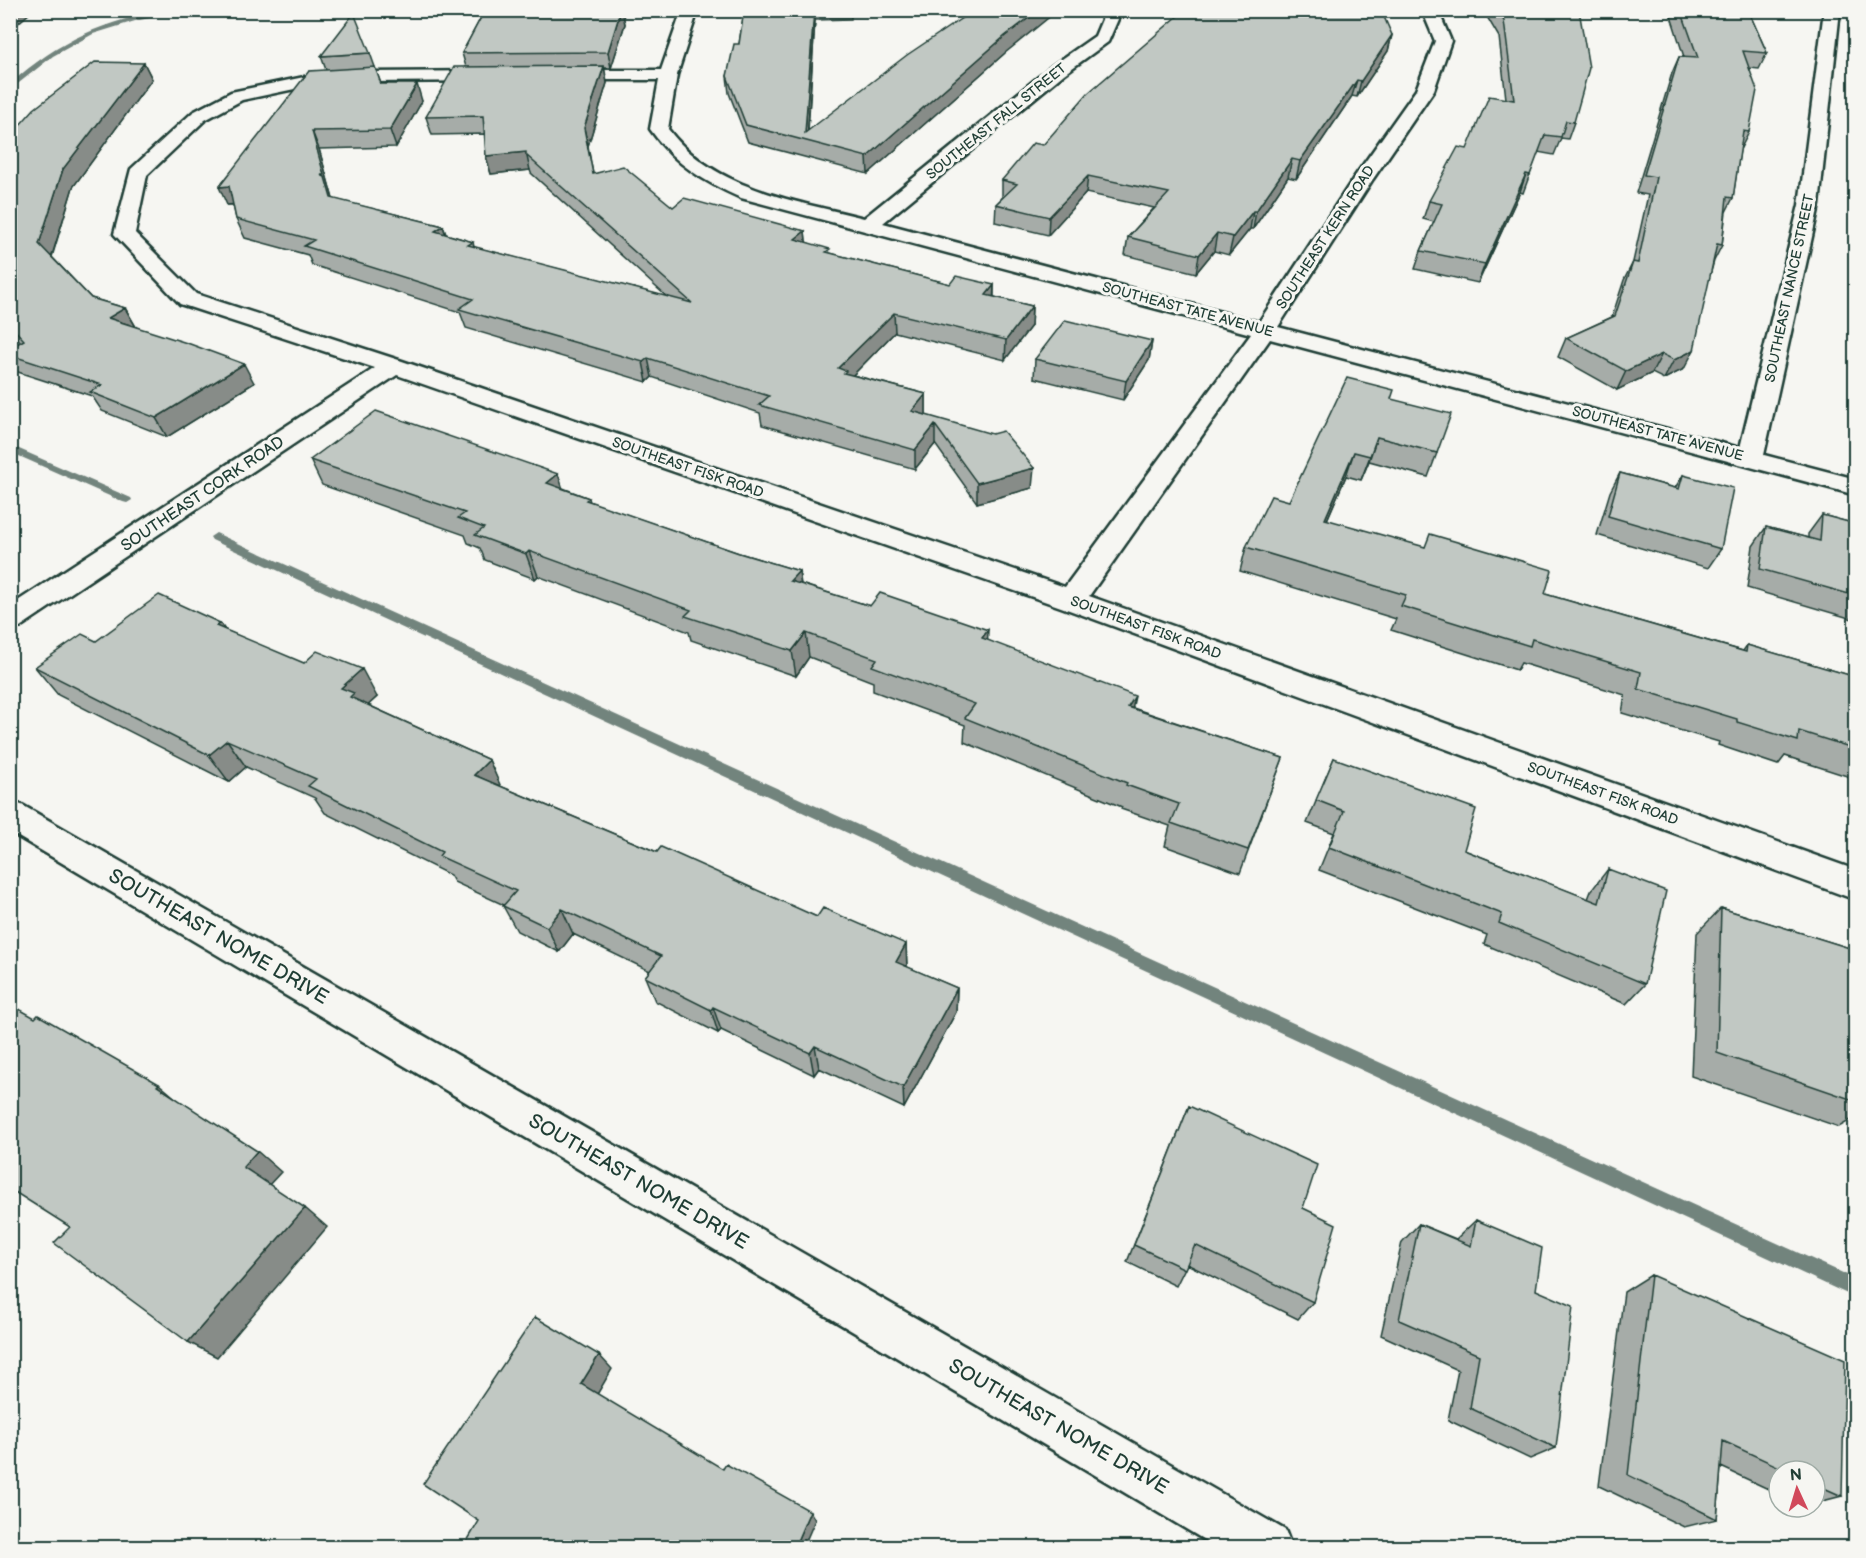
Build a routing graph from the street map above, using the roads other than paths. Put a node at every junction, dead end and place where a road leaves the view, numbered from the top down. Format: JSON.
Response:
{"nodes":[{"id":1,"x":690,"y":10,"type":"edge"},
{"id":2,"x":1114,"y":10,"type":"edge"},
{"id":3,"x":1430,"y":10,"type":"edge"},
{"id":4,"x":1832,"y":10,"type":"edge"},
{"id":5,"x":668,"y":75,"type":"junction"},
{"id":6,"x":868,"y":225,"type":"junction"},
{"id":7,"x":1265,"y":330,"type":"junction"},
{"id":8,"x":394,"y":366,"type":"junction"},
{"id":9,"x":1751,"y":457,"type":"junction"},
{"id":10,"x":1856,"y":487,"type":"edge"},
{"id":11,"x":1071,"y":600,"type":"junction"},
{"id":12,"x":10,"y":620,"type":"edge"},
{"id":13,"x":10,"y":815,"type":"edge"},
{"id":14,"x":1856,"y":885,"type":"edge"},
{"id":15,"x":1267,"y":1548,"type":"edge"}],
"edges":[{"from":1,"to":5,"type":"street","name":"SOUTHEAST TATE AVENUE"},
{"from":2,"to":6,"type":"street","name":"SOUTHEAST FALL STREET"},
{"from":3,"to":7,"type":"street","name":"SOUTHEAST KERN ROAD"},
{"from":4,"to":9,"type":"street","name":"SOUTHEAST NANCE STREET"},
{"from":5,"to":6,"type":"street","name":"SOUTHEAST TATE AVENUE"},
{"from":5,"to":8,"type":"street","name":"SOUTHEAST FISK ROAD"},
{"from":6,"to":7,"type":"street","name":"SOUTHEAST TATE AVENUE"},
{"from":7,"to":9,"type":"street","name":"SOUTHEAST TATE AVENUE"},
{"from":7,"to":11,"type":"street","name":"SOUTHEAST KERN ROAD"},
{"from":8,"to":11,"type":"street","name":"SOUTHEAST FISK ROAD"},
{"from":8,"to":12,"type":"street","name":"SOUTHEAST CORK ROAD"},
{"from":9,"to":10,"type":"street","name":"SOUTHEAST TATE AVENUE"},
{"from":11,"to":14,"type":"street","name":"SOUTHEAST FISK ROAD"},
{"from":13,"to":15,"type":"street","name":"SOUTHEAST NOME DRIVE"}]}
